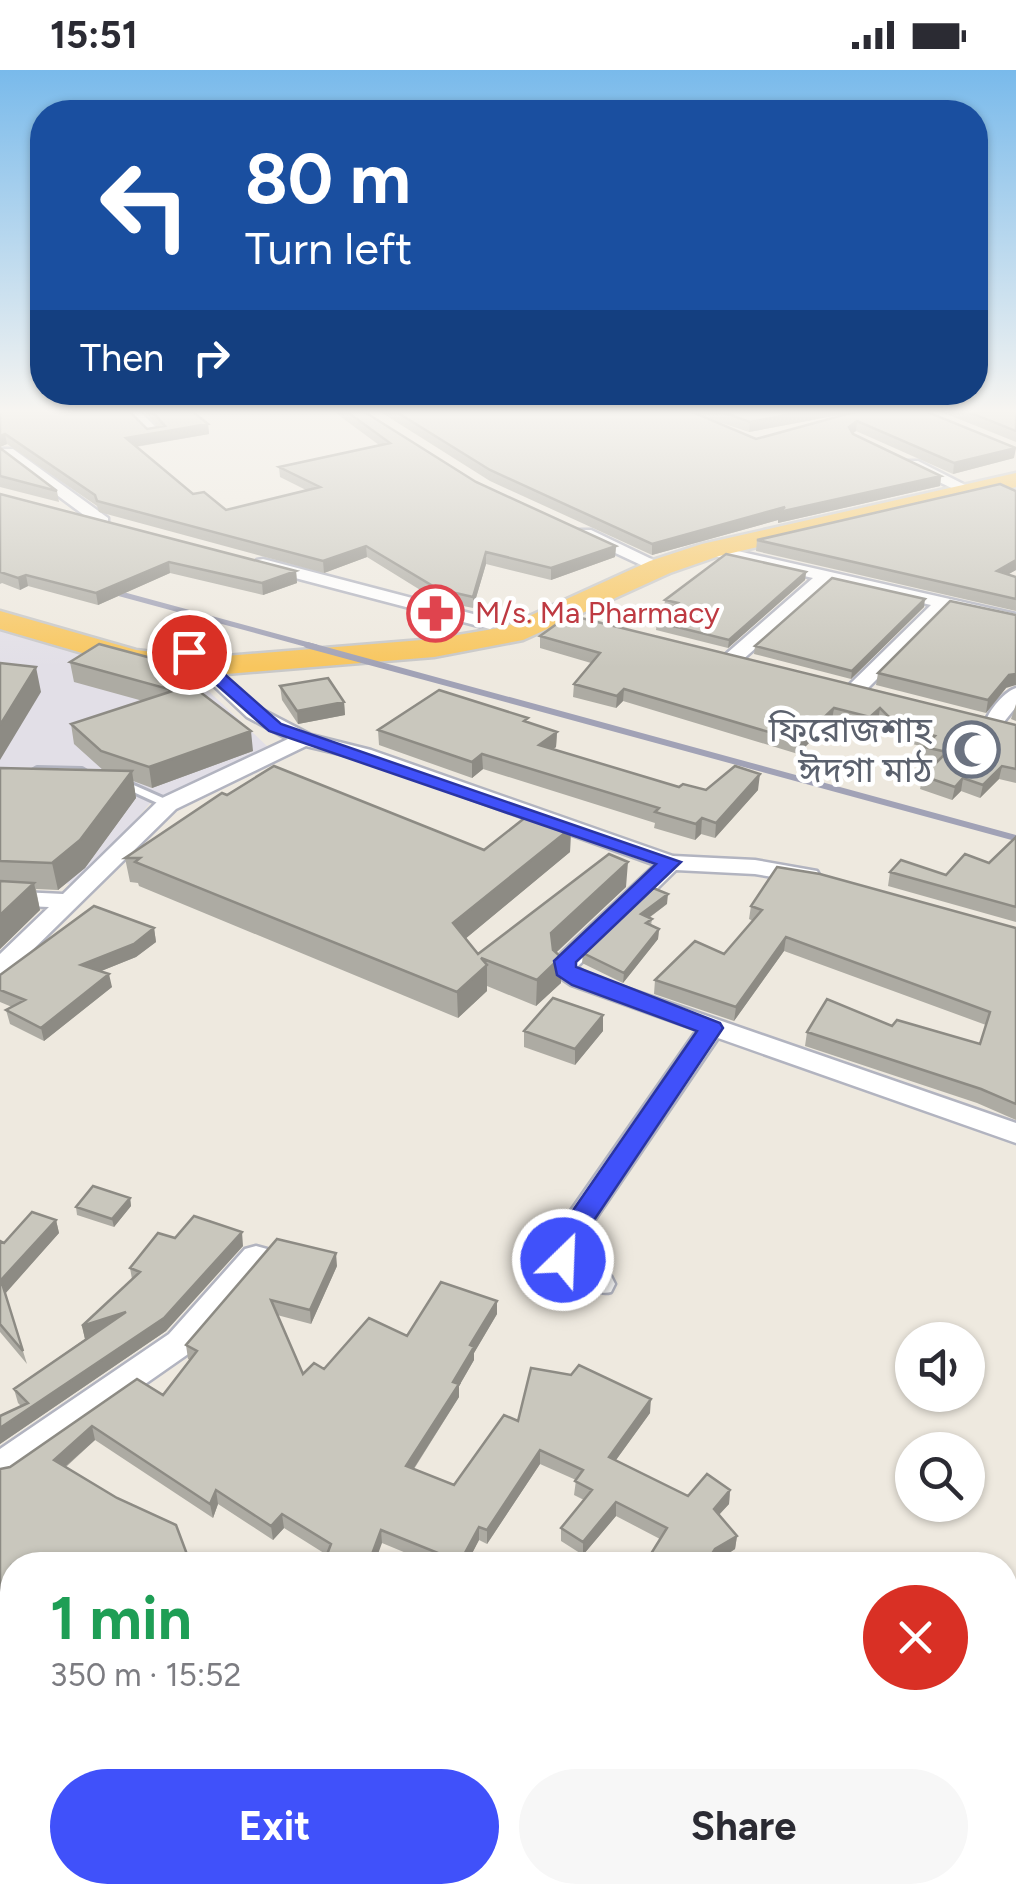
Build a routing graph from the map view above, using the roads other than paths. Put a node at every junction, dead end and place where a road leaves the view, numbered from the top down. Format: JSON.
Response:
{"nodes":[{"id":1,"x":69,"y":497,"type":"edge"},
{"id":2,"x":939,"y":497,"type":"edge"},
{"id":3,"x":51,"y":508,"type":"edge"},
{"id":4,"x":102,"y":521,"type":"junction"},
{"id":5,"x":567,"y":525,"type":"edge"},
{"id":6,"x":121,"y":526,"type":"edge"},
{"id":7,"x":711,"y":550,"type":"junction"},
{"id":8,"x":252,"y":561,"type":"edge"},
{"id":9,"x":650,"y":572,"type":"junction"},
{"id":10,"x":825,"y":578,"type":"junction"},
{"id":11,"x":942,"y":604,"type":"junction"},
{"id":12,"x":0,"y":607,"type":"edge"},
{"id":13,"x":562,"y":615,"type":"junction"},
{"id":14,"x":1016,"y":619,"type":"edge"},
{"id":15,"x":0,"y":620,"type":"edge"},
{"id":16,"x":490,"y":624,"type":"junction"},
{"id":17,"x":600,"y":624,"type":"edge"},
{"id":18,"x":732,"y":658,"type":"edge"},
{"id":19,"x":196,"y":659,"type":"junction"},
{"id":20,"x":856,"y":689,"type":"edge"},
{"id":21,"x":1016,"y":694,"type":"edge"},
{"id":22,"x":1016,"y":730,"type":"edge"},
{"id":23,"x":304,"y":739,"type":"junction"},
{"id":24,"x":90,"y":773,"type":"edge"},
{"id":25,"x":19,"y":774,"type":"edge"},
{"id":26,"x":106,"y":775,"type":"edge"},
{"id":27,"x":168,"y":804,"type":"junction"},
{"id":28,"x":670,"y":862,"type":"junction"},
{"id":29,"x":840,"y":883,"type":"edge"},
{"id":30,"x":0,"y":898,"type":"edge"},
{"id":31,"x":69,"y":901,"type":"junction"},
{"id":32,"x":0,"y":968,"type":"edge"},
{"id":33,"x":712,"y":1028,"type":"junction"},
{"id":34,"x":1016,"y":1133,"type":"edge"},
{"id":35,"x":256,"y":1257,"type":"edge"},
{"id":36,"x":600,"y":1284,"type":"dead end"},
{"id":37,"x":0,"y":1467,"type":"edge"}],
"edges":[{"from":1,"to":4,"type":"street"},
{"from":2,"to":7,"type":"highway"},
{"from":3,"to":4,"type":"street"},
{"from":4,"to":6,"type":"street"},
{"from":5,"to":9,"type":"street"},
{"from":7,"to":9,"type":"highway"},
{"from":7,"to":10,"type":"street"},
{"from":8,"to":16,"type":"street"},
{"from":9,"to":13,"type":"highway"},
{"from":9,"to":16,"type":"highway"},
{"from":10,"to":11,"type":"street"},
{"from":10,"to":18,"type":"street"},
{"from":11,"to":14,"type":"street"},
{"from":11,"to":20,"type":"street"},
{"from":12,"to":19,"type":"highway"},
{"from":13,"to":17,"type":"street"},
{"from":13,"to":19,"type":"highway"},
{"from":15,"to":19,"type":"highway"},
{"from":16,"to":19,"type":"highway"},
{"from":19,"to":23,"type":"street"},
{"from":21,"to":22,"type":"street"},
{"from":23,"to":27,"type":"street"},
{"from":23,"to":28,"type":"street"},
{"from":24,"to":25,"type":"lane"},
{"from":26,"to":27,"type":"lane"},
{"from":27,"to":31,"type":"street"},
{"from":28,"to":29,"type":"street"},
{"from":28,"to":33,"type":"street"},
{"from":30,"to":31,"type":"street"},
{"from":31,"to":32,"type":"street"},
{"from":33,"to":34,"type":"street"},
{"from":33,"to":36,"type":"street"},
{"from":35,"to":37,"type":"street"}]}
